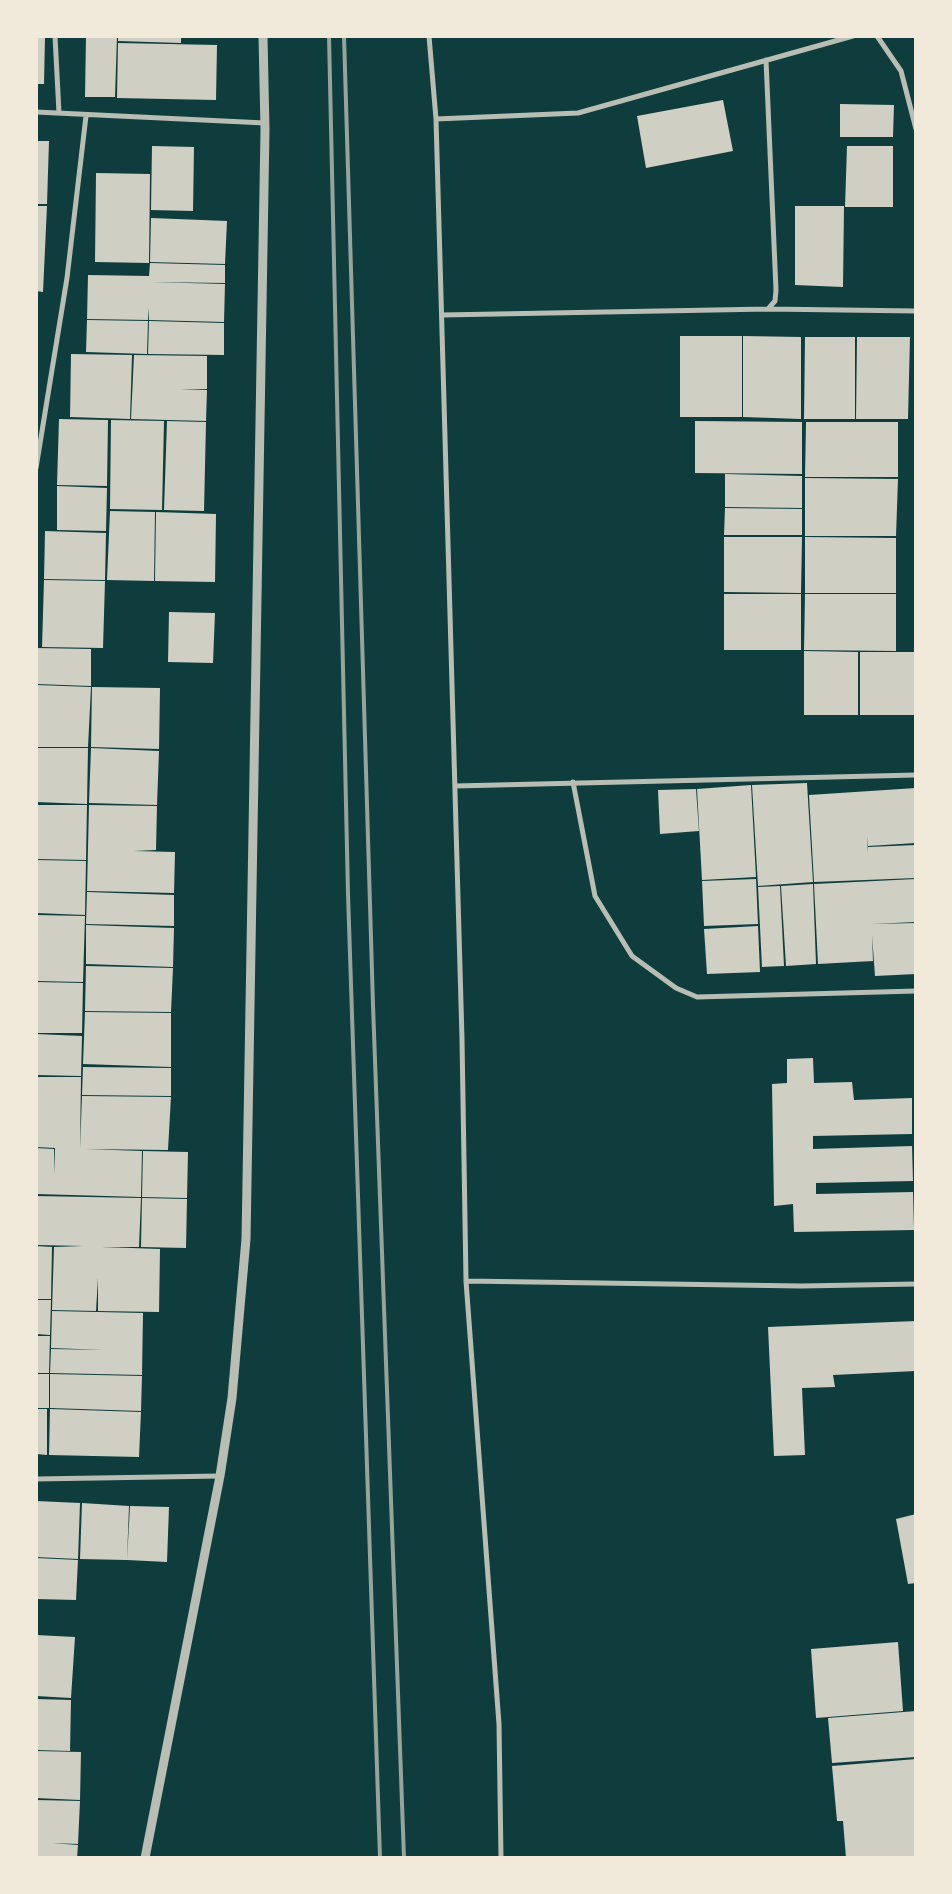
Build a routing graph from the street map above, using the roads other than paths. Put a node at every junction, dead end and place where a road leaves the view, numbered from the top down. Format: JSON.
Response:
{"nodes":[{"id":1,"x":55,"y":36,"type":"edge"},
{"id":2,"x":263,"y":36,"type":"edge"},
{"id":3,"x":429,"y":36,"type":"edge"},
{"id":4,"x":819,"y":36,"type":"edge"},
{"id":5,"x":852,"y":36,"type":"edge"},
{"id":6,"x":877,"y":36,"type":"edge"},
{"id":7,"x":822,"y":44,"type":"junction"},
{"id":8,"x":766,"y":60,"type":"junction"},
{"id":9,"x":36,"y":112,"type":"edge"},
{"id":10,"x":58,"y":113,"type":"junction"},
{"id":11,"x":86,"y":116,"type":"junction"},
{"id":12,"x":436,"y":119,"type":"junction"},
{"id":13,"x":265,"y":123,"type":"junction"},
{"id":14,"x":916,"y":128,"type":"edge"},
{"id":15,"x":768,"y":309,"type":"junction"},
{"id":16,"x":916,"y":312,"type":"edge"},
{"id":17,"x":442,"y":315,"type":"junction"},
{"id":18,"x":36,"y":468,"type":"edge"},
{"id":19,"x":916,"y":775,"type":"edge"},
{"id":20,"x":573,"y":782,"type":"junction"},
{"id":21,"x":455,"y":786,"type":"junction"},
{"id":22,"x":916,"y":991,"type":"edge"},
{"id":23,"x":466,"y":1281,"type":"junction"},
{"id":24,"x":916,"y":1284,"type":"edge"},
{"id":25,"x":220,"y":1476,"type":"junction"},
{"id":26,"x":36,"y":1479,"type":"edge"},
{"id":27,"x":145,"y":1858,"type":"edge"},
{"id":28,"x":502,"y":1858,"type":"edge"}],
"edges":[{"from":1,"to":10,"type":"street"},
{"from":2,"to":13,"type":"street"},
{"from":3,"to":12,"type":"street"},
{"from":4,"to":7,"type":"street"},
{"from":5,"to":7,"type":"street"},
{"from":6,"to":14,"type":"street"},
{"from":7,"to":8,"type":"street"},
{"from":8,"to":12,"type":"street"},
{"from":8,"to":15,"type":"street"},
{"from":9,"to":10,"type":"street"},
{"from":10,"to":11,"type":"street"},
{"from":11,"to":13,"type":"street"},
{"from":11,"to":18,"type":"street"},
{"from":12,"to":17,"type":"street"},
{"from":13,"to":25,"type":"street"},
{"from":15,"to":16,"type":"street"},
{"from":15,"to":17,"type":"street"},
{"from":17,"to":21,"type":"street"},
{"from":19,"to":20,"type":"street"},
{"from":20,"to":21,"type":"street"},
{"from":20,"to":22,"type":"street"},
{"from":21,"to":23,"type":"street"},
{"from":23,"to":24,"type":"street"},
{"from":23,"to":28,"type":"street"},
{"from":25,"to":26,"type":"street"},
{"from":25,"to":27,"type":"street"}]}
